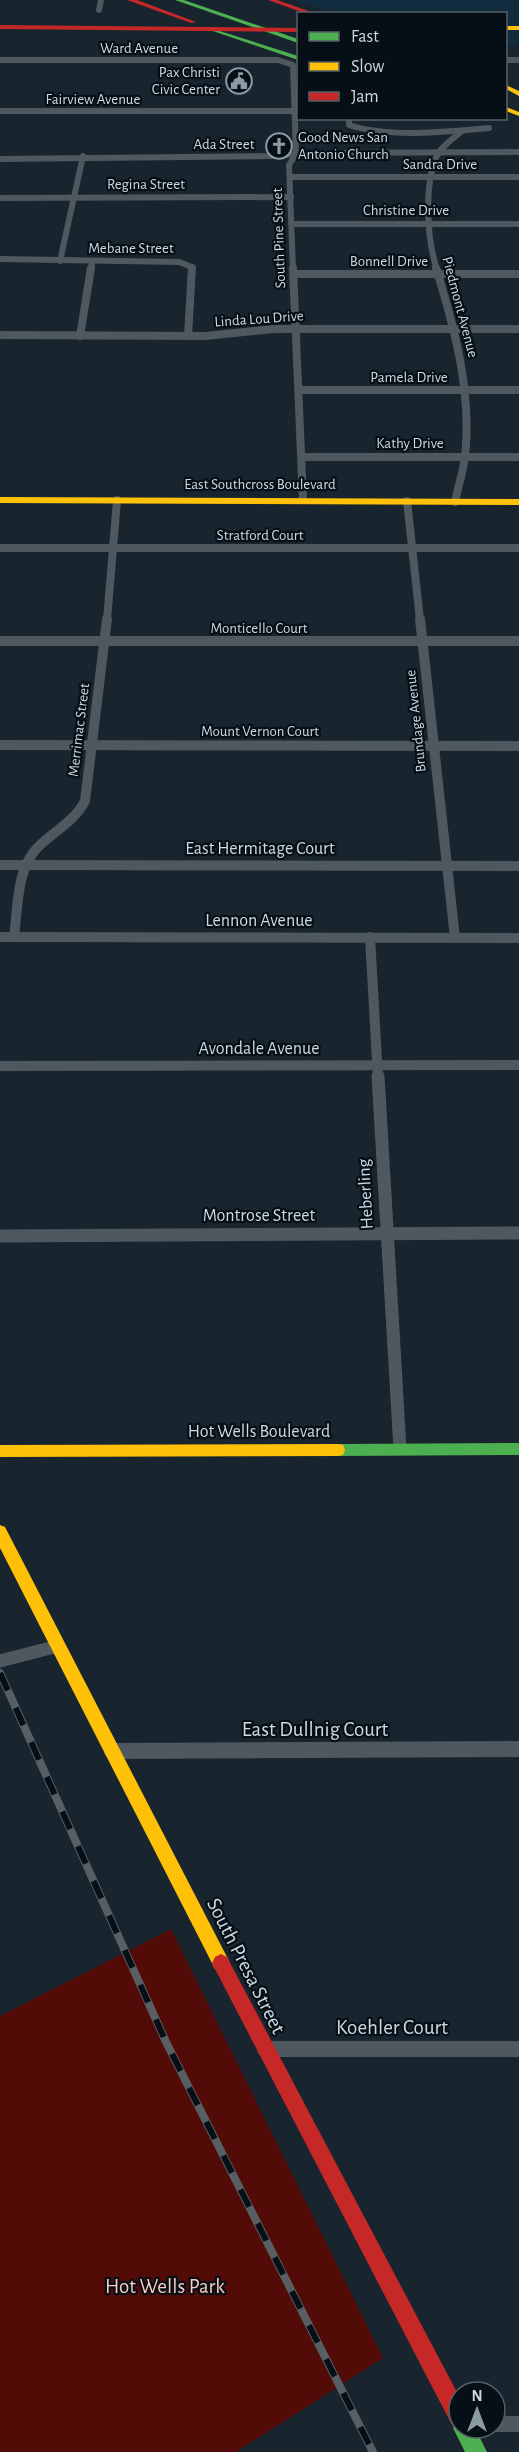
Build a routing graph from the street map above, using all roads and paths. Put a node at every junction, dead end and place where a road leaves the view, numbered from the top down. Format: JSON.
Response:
{"nodes":[{"id":1,"x":101,"y":0,"type":"edge"},
{"id":2,"x":178,"y":0,"type":"edge"},
{"id":3,"x":217,"y":0,"type":"edge"},
{"id":4,"x":272,"y":0,"type":"edge"},
{"id":5,"x":135,"y":1,"type":"edge"},
{"id":6,"x":99,"y":10,"type":"dead end"},
{"id":7,"x":300,"y":12,"type":"edge"},
{"id":8,"x":170,"y":14,"type":"junction"},
{"id":9,"x":297,"y":15,"type":"edge"},
{"id":10,"x":0,"y":27,"type":"edge"},
{"id":11,"x":146,"y":27,"type":"junction"},
{"id":12,"x":209,"y":28,"type":"junction"},
{"id":13,"x":297,"y":32,"type":"edge"},
{"id":14,"x":297,"y":58,"type":"edge"},
{"id":15,"x":0,"y":60,"type":"edge"},
{"id":16,"x":278,"y":60,"type":"joint"},
{"id":17,"x":0,"y":111,"type":"edge"},
{"id":18,"x":295,"y":111,"type":"junction"},
{"id":19,"x":349,"y":120,"type":"edge"},
{"id":20,"x":489,"y":128,"type":"dead end"},
{"id":21,"x":462,"y":131,"type":"junction"},
{"id":22,"x":519,"y":152,"type":"edge"},
{"id":23,"x":439,"y":153,"type":"junction"},
{"id":24,"x":296,"y":154,"type":"junction"},
{"id":25,"x":83,"y":156,"type":"junction"},
{"id":26,"x":0,"y":159,"type":"edge"},
{"id":27,"x":290,"y":177,"type":"junction"},
{"id":28,"x":432,"y":177,"type":"junction"},
{"id":29,"x":519,"y":177,"type":"edge"},
{"id":30,"x":291,"y":197,"type":"junction"},
{"id":31,"x":0,"y":198,"type":"edge"},
{"id":32,"x":76,"y":198,"type":"junction"},
{"id":33,"x":292,"y":224,"type":"junction"},
{"id":34,"x":428,"y":224,"type":"junction"},
{"id":35,"x":519,"y":224,"type":"edge"},
{"id":36,"x":0,"y":259,"type":"edge"},
{"id":37,"x":60,"y":261,"type":"junction"},
{"id":38,"x":92,"y":262,"type":"junction"},
{"id":39,"x":294,"y":274,"type":"junction"},
{"id":40,"x":437,"y":274,"type":"junction"},
{"id":41,"x":519,"y":274,"type":"edge"},
{"id":42,"x":296,"y":329,"type":"junction"},
{"id":43,"x":454,"y":329,"type":"junction"},
{"id":44,"x":519,"y":329,"type":"edge"},
{"id":45,"x":0,"y":334,"type":"edge"},
{"id":46,"x":80,"y":336,"type":"junction"},
{"id":47,"x":189,"y":336,"type":"junction"},
{"id":48,"x":298,"y":390,"type":"junction"},
{"id":49,"x":465,"y":390,"type":"junction"},
{"id":50,"x":519,"y":390,"type":"edge"},
{"id":51,"x":302,"y":457,"type":"junction"},
{"id":52,"x":465,"y":457,"type":"junction"},
{"id":53,"x":519,"y":457,"type":"edge"},
{"id":54,"x":0,"y":500,"type":"edge"},
{"id":55,"x":117,"y":500,"type":"junction"},
{"id":56,"x":303,"y":500,"type":"junction"},
{"id":57,"x":407,"y":501,"type":"junction"},
{"id":58,"x":455,"y":502,"type":"junction"},
{"id":59,"x":519,"y":502,"type":"edge"},
{"id":60,"x":0,"y":548,"type":"edge"},
{"id":61,"x":113,"y":548,"type":"junction"},
{"id":62,"x":412,"y":548,"type":"junction"},
{"id":63,"x":519,"y":548,"type":"edge"},
{"id":64,"x":0,"y":641,"type":"edge"},
{"id":65,"x":105,"y":641,"type":"junction"},
{"id":66,"x":422,"y":641,"type":"junction"},
{"id":67,"x":519,"y":641,"type":"edge"},
{"id":68,"x":0,"y":745,"type":"edge"},
{"id":69,"x":94,"y":745,"type":"junction"},
{"id":70,"x":434,"y":746,"type":"junction"},
{"id":71,"x":519,"y":746,"type":"edge"},
{"id":72,"x":0,"y":866,"type":"edge"},
{"id":73,"x":26,"y":866,"type":"junction"},
{"id":74,"x":447,"y":866,"type":"junction"},
{"id":75,"x":519,"y":866,"type":"edge"},
{"id":76,"x":0,"y":937,"type":"edge"},
{"id":77,"x":370,"y":937,"type":"junction"},
{"id":78,"x":14,"y":938,"type":"junction"},
{"id":79,"x":455,"y":938,"type":"junction"},
{"id":80,"x":519,"y":938,"type":"edge"},
{"id":81,"x":377,"y":1065,"type":"junction"},
{"id":82,"x":519,"y":1065,"type":"edge"},
{"id":83,"x":0,"y":1066,"type":"edge"},
{"id":84,"x":387,"y":1233,"type":"junction"},
{"id":85,"x":519,"y":1233,"type":"edge"},
{"id":86,"x":0,"y":1236,"type":"edge"},
{"id":87,"x":400,"y":1449,"type":"junction"},
{"id":88,"x":519,"y":1449,"type":"edge"},
{"id":89,"x":0,"y":1451,"type":"edge"},
{"id":90,"x":0,"y":1532,"type":"edge"},
{"id":91,"x":58,"y":1646,"type":"junction"},
{"id":92,"x":0,"y":1661,"type":"edge"},
{"id":93,"x":519,"y":1749,"type":"edge"},
{"id":94,"x":112,"y":1751,"type":"junction"},
{"id":95,"x":265,"y":2049,"type":"junction"},
{"id":96,"x":519,"y":2049,"type":"edge"},
{"id":97,"x":447,"y":2395,"type":"edge"}],
"edges":[{"from":1,"to":6,"type":"street"},
{"from":2,"to":13,"type":"main road"},
{"from":3,"to":13,"type":"main road"},
{"from":4,"to":7,"type":"main road"},
{"from":5,"to":8,"type":"main road"},
{"from":8,"to":9,"type":"main road"},
{"from":8,"to":11,"type":"main road"},
{"from":8,"to":12,"type":"main road"},
{"from":10,"to":11,"type":"main road"},
{"from":11,"to":12,"type":"main road"},
{"from":12,"to":13,"type":"main road"},
{"from":12,"to":14,"type":"main road"},
{"from":15,"to":16,"type":"street","name":"Ward Avenue"},
{"from":16,"to":18,"type":"street","name":"South Pine Street"},
{"from":17,"to":18,"type":"street","name":"Fairview Avenue"},
{"from":18,"to":24,"type":"street","name":"South Pine Street"},
{"from":19,"to":21,"type":"street"},
{"from":20,"to":21,"type":"street"},
{"from":21,"to":23,"type":"street"},
{"from":22,"to":23,"type":"street","name":"Ada Street"},
{"from":23,"to":24,"type":"street","name":"Ada Street"},
{"from":23,"to":28,"type":"street","name":"Piedmont Avenue"},
{"from":24,"to":25,"type":"street","name":"Ada Street"},
{"from":24,"to":27,"type":"street","name":"South Pine Street"},
{"from":25,"to":26,"type":"street","name":"Ada Street"},
{"from":25,"to":32,"type":"street"},
{"from":27,"to":28,"type":"street","name":"Sandra Drive"},
{"from":27,"to":30,"type":"street","name":"South Pine Street"},
{"from":28,"to":29,"type":"street","name":"Sandra Drive"},
{"from":28,"to":34,"type":"street","name":"Piedmont Avenue"},
{"from":30,"to":32,"type":"street","name":"Regina Street"},
{"from":30,"to":33,"type":"street","name":"South Pine Street"},
{"from":31,"to":32,"type":"street","name":"Regina Street"},
{"from":32,"to":37,"type":"street"},
{"from":33,"to":34,"type":"street","name":"Christine Drive"},
{"from":33,"to":39,"type":"street","name":"South Pine Street"},
{"from":34,"to":35,"type":"street","name":"Christine Drive"},
{"from":34,"to":40,"type":"street","name":"Piedmont Avenue"},
{"from":36,"to":37,"type":"street","name":"Mebane Street"},
{"from":37,"to":38,"type":"street","name":"Mebane Street"},
{"from":38,"to":46,"type":"street"},
{"from":38,"to":47,"type":"street","name":"Mebane Street"},
{"from":39,"to":40,"type":"street","name":"Bonnell Drive"},
{"from":39,"to":42,"type":"street","name":"South Pine Street"},
{"from":40,"to":41,"type":"street","name":"Bonnell Drive"},
{"from":40,"to":43,"type":"street","name":"Piedmont Avenue"},
{"from":42,"to":43,"type":"street","name":"Linda Lou Drive"},
{"from":42,"to":47,"type":"street","name":"Linda Lou Drive"},
{"from":42,"to":48,"type":"street","name":"South Pine Street"},
{"from":43,"to":44,"type":"street","name":"Linda Lou Drive"},
{"from":43,"to":49,"type":"street","name":"Piedmont Avenue"},
{"from":45,"to":46,"type":"street","name":"Linda Lou Drive"},
{"from":46,"to":47,"type":"street","name":"Linda Lou Drive"},
{"from":48,"to":49,"type":"street","name":"Pamela Drive"},
{"from":48,"to":51,"type":"street","name":"South Pine Street"},
{"from":49,"to":50,"type":"street","name":"Pamela Drive"},
{"from":49,"to":52,"type":"street","name":"Piedmont Avenue"},
{"from":51,"to":52,"type":"street","name":"Kathy Drive"},
{"from":51,"to":56,"type":"street","name":"South Pine Street"},
{"from":52,"to":53,"type":"street","name":"Kathy Drive"},
{"from":52,"to":58,"type":"street","name":"Piedmont Avenue"},
{"from":54,"to":55,"type":"main road","name":"East Southcross Boulevard"},
{"from":55,"to":56,"type":"main road","name":"East Southcross Boulevard"},
{"from":55,"to":61,"type":"street","name":"Merrimac Street"},
{"from":56,"to":57,"type":"main road","name":"East Southcross Boulevard"},
{"from":57,"to":58,"type":"main road","name":"East Southcross Boulevard"},
{"from":57,"to":62,"type":"street","name":"Brundage Avenue"},
{"from":58,"to":59,"type":"main road","name":"East Southcross Boulevard"},
{"from":60,"to":61,"type":"street","name":"Stratford Court"},
{"from":61,"to":62,"type":"street","name":"Stratford Court"},
{"from":61,"to":65,"type":"street","name":"Merrimac Street"},
{"from":62,"to":63,"type":"street","name":"Stratford Court"},
{"from":62,"to":66,"type":"street","name":"Brundage Avenue"},
{"from":64,"to":65,"type":"street","name":"Monticello Court"},
{"from":65,"to":66,"type":"street","name":"Monticello Court"},
{"from":65,"to":69,"type":"street","name":"Merrimac Street"},
{"from":66,"to":67,"type":"street","name":"Monticello Court"},
{"from":66,"to":70,"type":"street","name":"Brundage Avenue"},
{"from":68,"to":69,"type":"street","name":"Mount Vernon Court"},
{"from":69,"to":70,"type":"street","name":"Mount Vernon Court"},
{"from":69,"to":73,"type":"street","name":"Merrimac Street"},
{"from":70,"to":71,"type":"street","name":"Mount Vernon Court"},
{"from":70,"to":74,"type":"street","name":"Brundage Avenue"},
{"from":72,"to":73,"type":"street","name":"East Hermitage Court"},
{"from":73,"to":74,"type":"street","name":"East Hermitage Court"},
{"from":73,"to":78,"type":"street","name":"Merrimac Street"},
{"from":74,"to":75,"type":"street","name":"East Hermitage Court"},
{"from":74,"to":79,"type":"street","name":"Brundage Avenue"},
{"from":76,"to":78,"type":"street","name":"Lennon Avenue"},
{"from":77,"to":78,"type":"street","name":"Lennon Avenue"},
{"from":77,"to":79,"type":"street","name":"Lennon Avenue"},
{"from":77,"to":81,"type":"street","name":"Heberling"},
{"from":79,"to":80,"type":"street","name":"Lennon Avenue"},
{"from":81,"to":82,"type":"street","name":"Avondale Avenue"},
{"from":81,"to":83,"type":"street","name":"Avondale Avenue"},
{"from":81,"to":84,"type":"street","name":"Heberling"},
{"from":84,"to":85,"type":"street","name":"Montrose Street"},
{"from":84,"to":86,"type":"street","name":"Montrose Street"},
{"from":84,"to":87,"type":"street","name":"Heberling"},
{"from":87,"to":88,"type":"main road","name":"Hot Wells Boulevard"},
{"from":87,"to":89,"type":"main road","name":"Hot Wells Boulevard"},
{"from":90,"to":91,"type":"main road","name":"South Presa Street"},
{"from":91,"to":92,"type":"street"},
{"from":91,"to":94,"type":"main road","name":"South Presa Street"},
{"from":93,"to":94,"type":"street","name":"East Dullnig Court"},
{"from":94,"to":95,"type":"main road","name":"South Presa Street"},
{"from":95,"to":96,"type":"street","name":"Koehler Court"},
{"from":95,"to":97,"type":"main road","name":"South Presa Street"}]}
